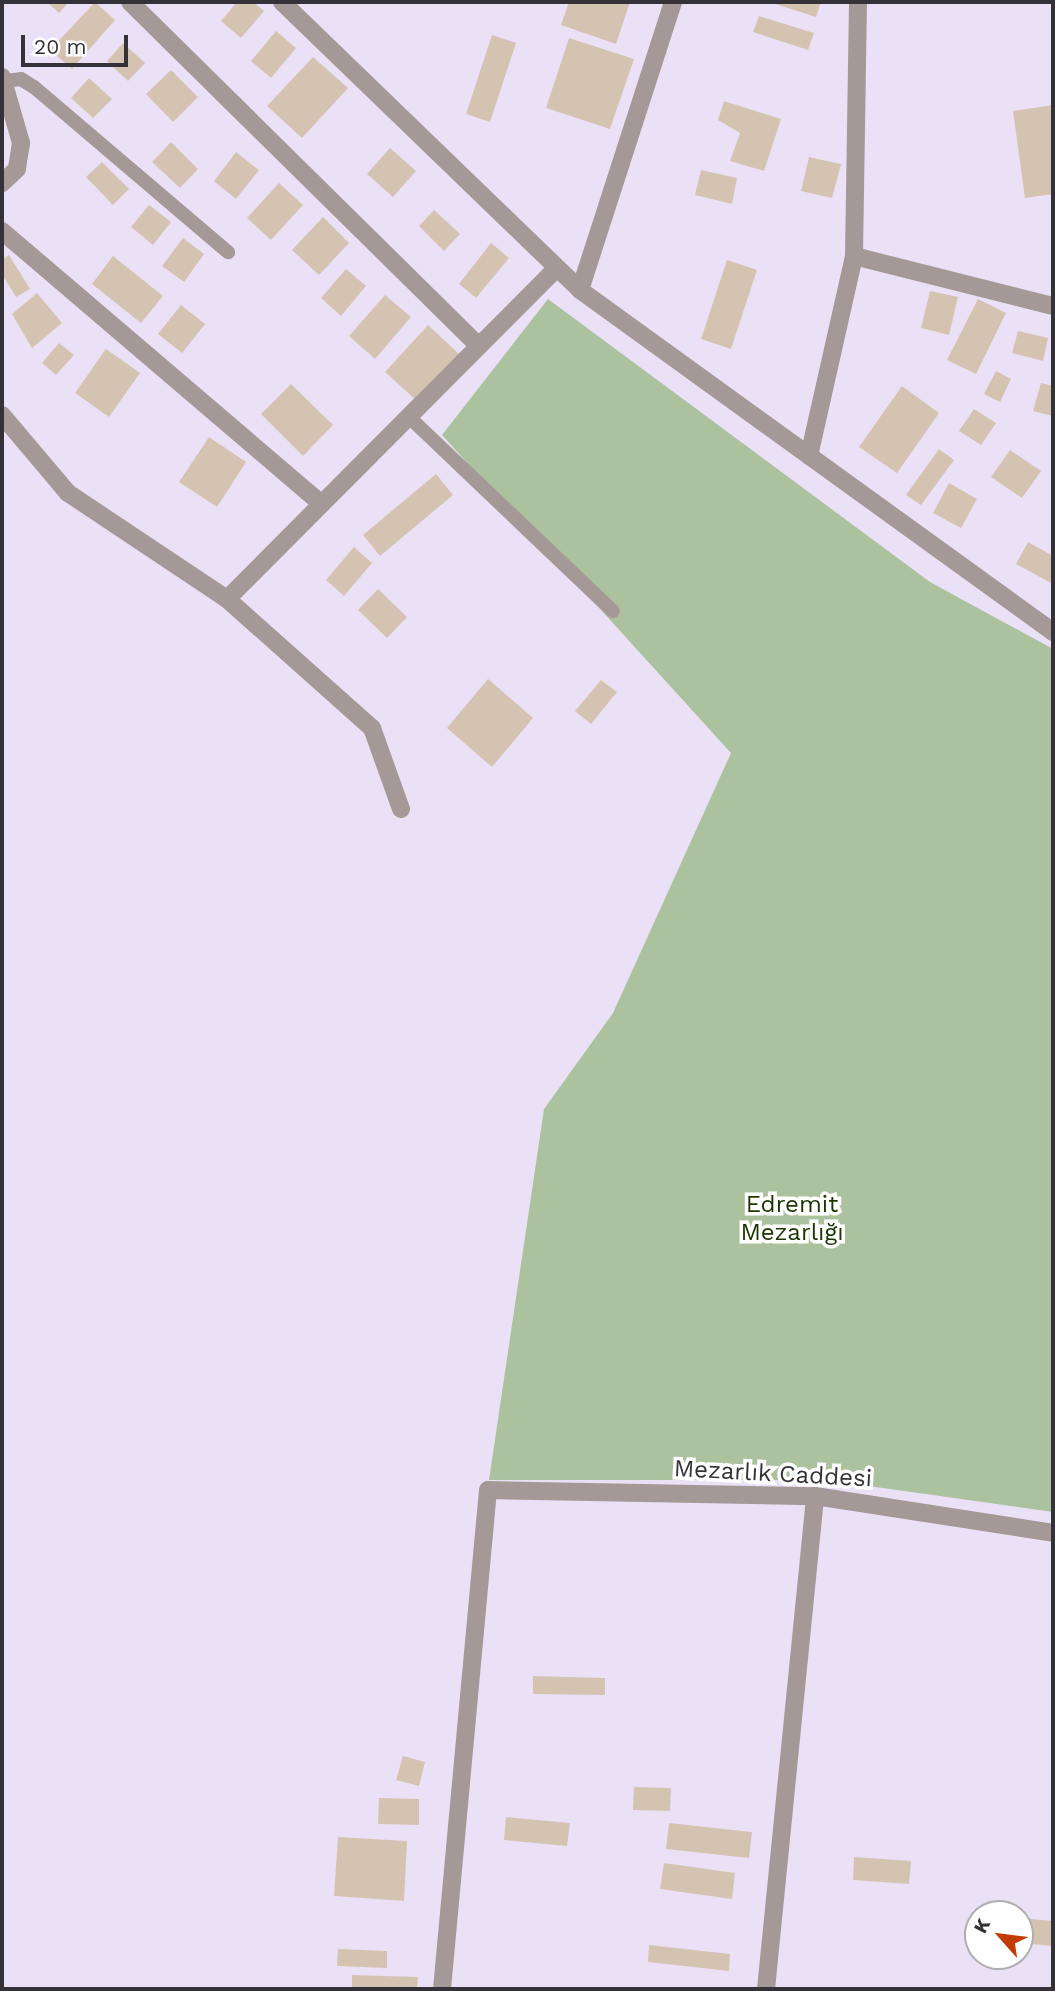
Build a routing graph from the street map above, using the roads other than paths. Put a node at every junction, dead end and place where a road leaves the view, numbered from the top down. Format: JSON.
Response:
{"nodes":[{"id":1,"x":130,"y":2,"type":"edge"},
{"id":2,"x":282,"y":2,"type":"edge"},
{"id":3,"x":673,"y":2,"type":"edge"},
{"id":4,"x":858,"y":2,"type":"edge"},
{"id":5,"x":304,"y":9,"type":"edge"},
{"id":6,"x":2,"y":79,"type":"edge"},
{"id":7,"x":2,"y":183,"type":"edge"},
{"id":8,"x":2,"y":231,"type":"edge"},
{"id":9,"x":229,"y":252,"type":"dead end"},
{"id":10,"x":854,"y":256,"type":"junction"},
{"id":11,"x":557,"y":268,"type":"junction"},
{"id":12,"x":580,"y":290,"type":"junction"},
{"id":13,"x":1053,"y":306,"type":"edge"},
{"id":14,"x":479,"y":346,"type":"junction"},
{"id":15,"x":2,"y":415,"type":"edge"},
{"id":16,"x":408,"y":416,"type":"junction"},
{"id":17,"x":809,"y":456,"type":"junction"},
{"id":18,"x":321,"y":503,"type":"junction"},
{"id":19,"x":227,"y":599,"type":"junction"},
{"id":20,"x":613,"y":611,"type":"dead end"},
{"id":21,"x":1053,"y":632,"type":"edge"},
{"id":22,"x":401,"y":809,"type":"dead end"},
{"id":23,"x":815,"y":1496,"type":"junction"},
{"id":24,"x":1053,"y":1532,"type":"edge"},
{"id":25,"x":442,"y":1989,"type":"edge"},
{"id":26,"x":766,"y":1989,"type":"edge"}],
"edges":[{"from":1,"to":14,"type":"street"},
{"from":2,"to":5,"type":"street"},
{"from":3,"to":12,"type":"street"},
{"from":4,"to":10,"type":"street"},
{"from":5,"to":11,"type":"street"},
{"from":6,"to":7,"type":"street"},
{"from":6,"to":9,"type":"lane"},
{"from":8,"to":18,"type":"street"},
{"from":10,"to":13,"type":"street"},
{"from":10,"to":17,"type":"street"},
{"from":11,"to":12,"type":"street"},
{"from":11,"to":14,"type":"street"},
{"from":12,"to":17,"type":"street"},
{"from":14,"to":16,"type":"street"},
{"from":15,"to":19,"type":"street"},
{"from":16,"to":18,"type":"street"},
{"from":16,"to":20,"type":"lane"},
{"from":17,"to":21,"type":"street"},
{"from":18,"to":19,"type":"street"},
{"from":19,"to":22,"type":"street"},
{"from":23,"to":24,"type":"street","name":"Mezarlık Caddesi"},
{"from":23,"to":25,"type":"street","name":"Mezarlık Caddesi"},
{"from":23,"to":26,"type":"street"}]}
